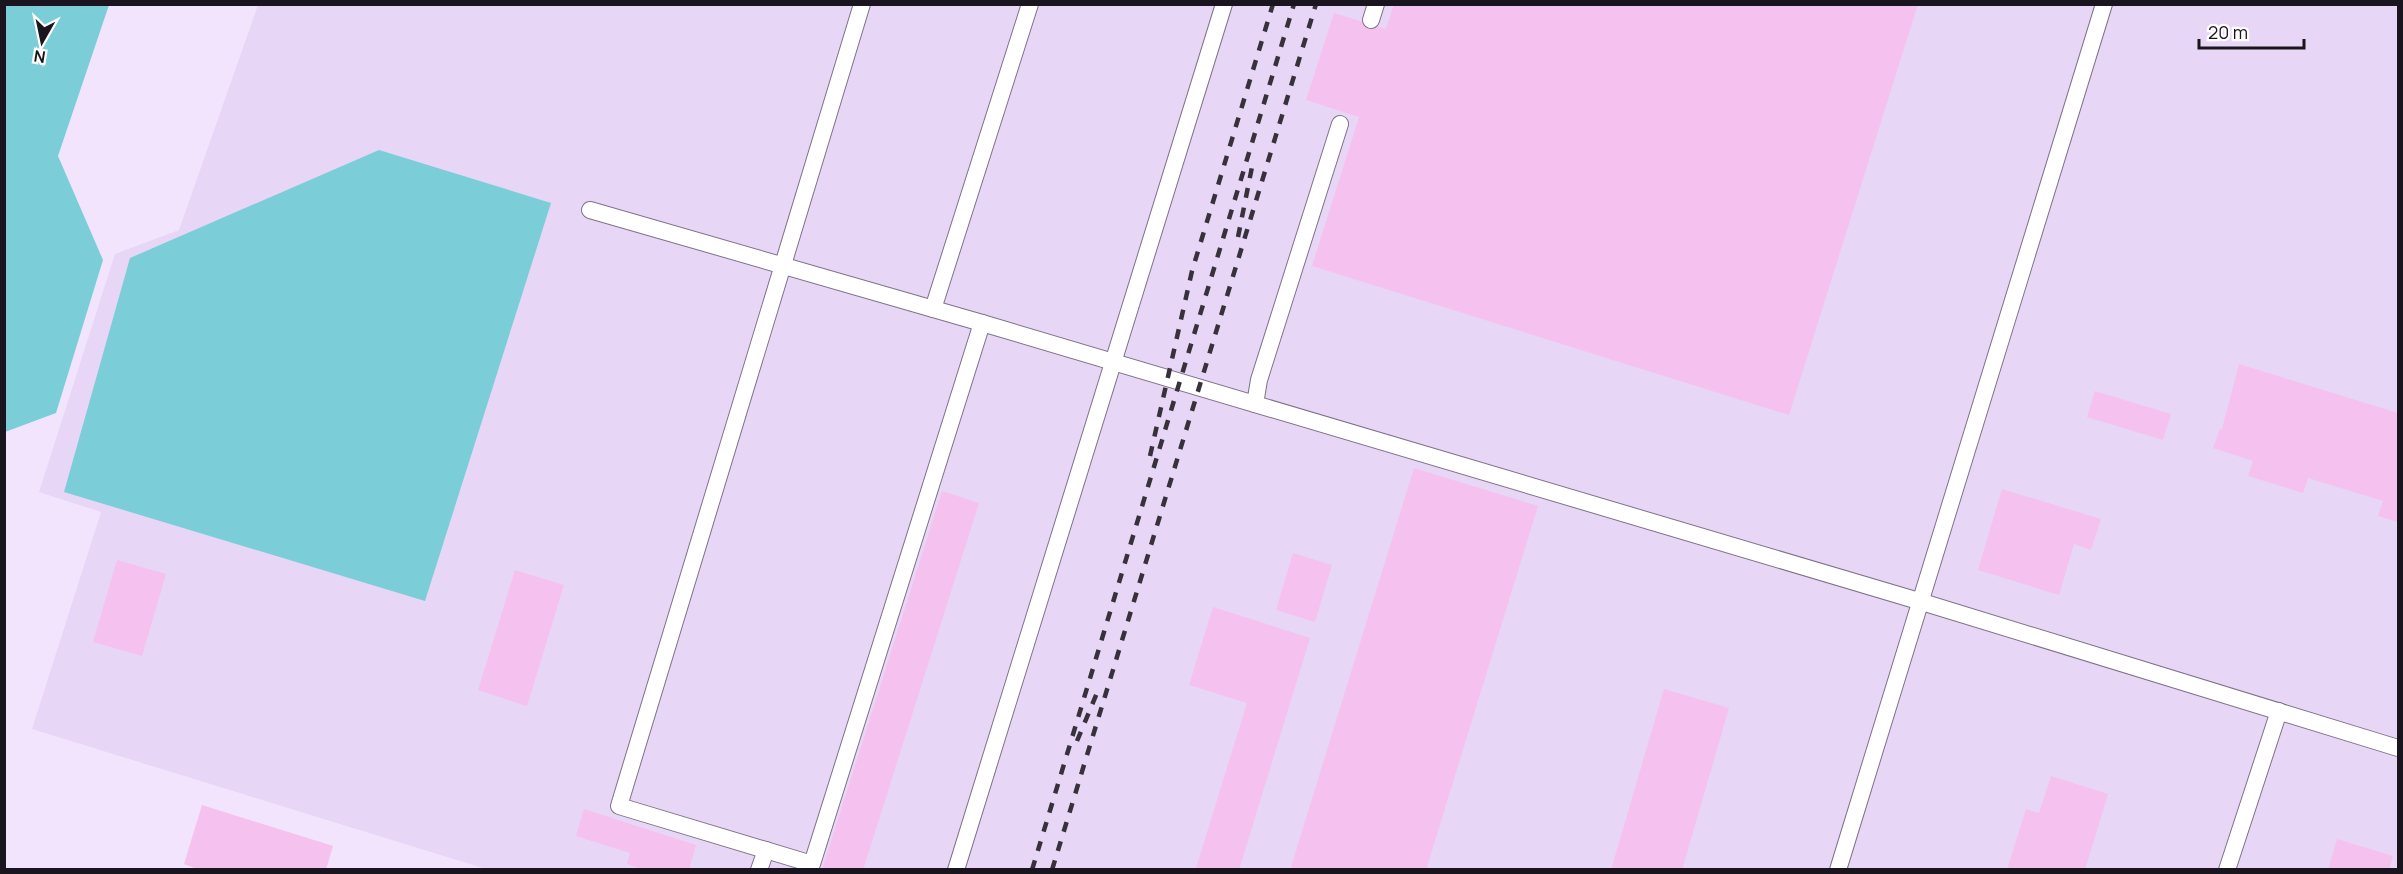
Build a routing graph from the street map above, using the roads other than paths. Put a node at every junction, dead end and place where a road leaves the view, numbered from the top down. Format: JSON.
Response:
{"nodes":[{"id":1,"x":862,"y":4,"type":"edge"},
{"id":2,"x":1030,"y":4,"type":"edge"},
{"id":3,"x":1224,"y":4,"type":"edge"},
{"id":4,"x":2104,"y":4,"type":"edge"},
{"id":5,"x":1340,"y":124,"type":"dead end"},
{"id":6,"x":590,"y":210,"type":"dead end"},
{"id":7,"x":783,"y":265,"type":"junction"},
{"id":8,"x":933,"y":309,"type":"junction"},
{"id":9,"x":982,"y":323,"type":"junction"},
{"id":10,"x":1113,"y":362,"type":"junction"},
{"id":11,"x":1255,"y":404,"type":"junction"},
{"id":12,"x":1922,"y":602,"type":"junction"},
{"id":13,"x":2279,"y":711,"type":"junction"},
{"id":14,"x":2398,"y":748,"type":"edge"},
{"id":15,"x":766,"y":850,"type":"junction"},
{"id":16,"x":759,"y":870,"type":"edge"},
{"id":17,"x":956,"y":870,"type":"edge"},
{"id":18,"x":1838,"y":870,"type":"edge"},
{"id":19,"x":2227,"y":870,"type":"edge"}],
"edges":[{"from":1,"to":7,"type":"lane"},
{"from":2,"to":8,"type":"lane"},
{"from":3,"to":10,"type":"lane"},
{"from":4,"to":12,"type":"lane"},
{"from":5,"to":11,"type":"lane"},
{"from":6,"to":7,"type":"lane"},
{"from":7,"to":8,"type":"lane"},
{"from":7,"to":15,"type":"lane"},
{"from":8,"to":9,"type":"lane"},
{"from":9,"to":10,"type":"lane"},
{"from":9,"to":15,"type":"lane"},
{"from":10,"to":11,"type":"lane"},
{"from":10,"to":17,"type":"lane"},
{"from":11,"to":12,"type":"lane"},
{"from":12,"to":13,"type":"lane"},
{"from":12,"to":18,"type":"lane"},
{"from":13,"to":14,"type":"lane"},
{"from":13,"to":19,"type":"lane"},
{"from":15,"to":16,"type":"lane"}]}
